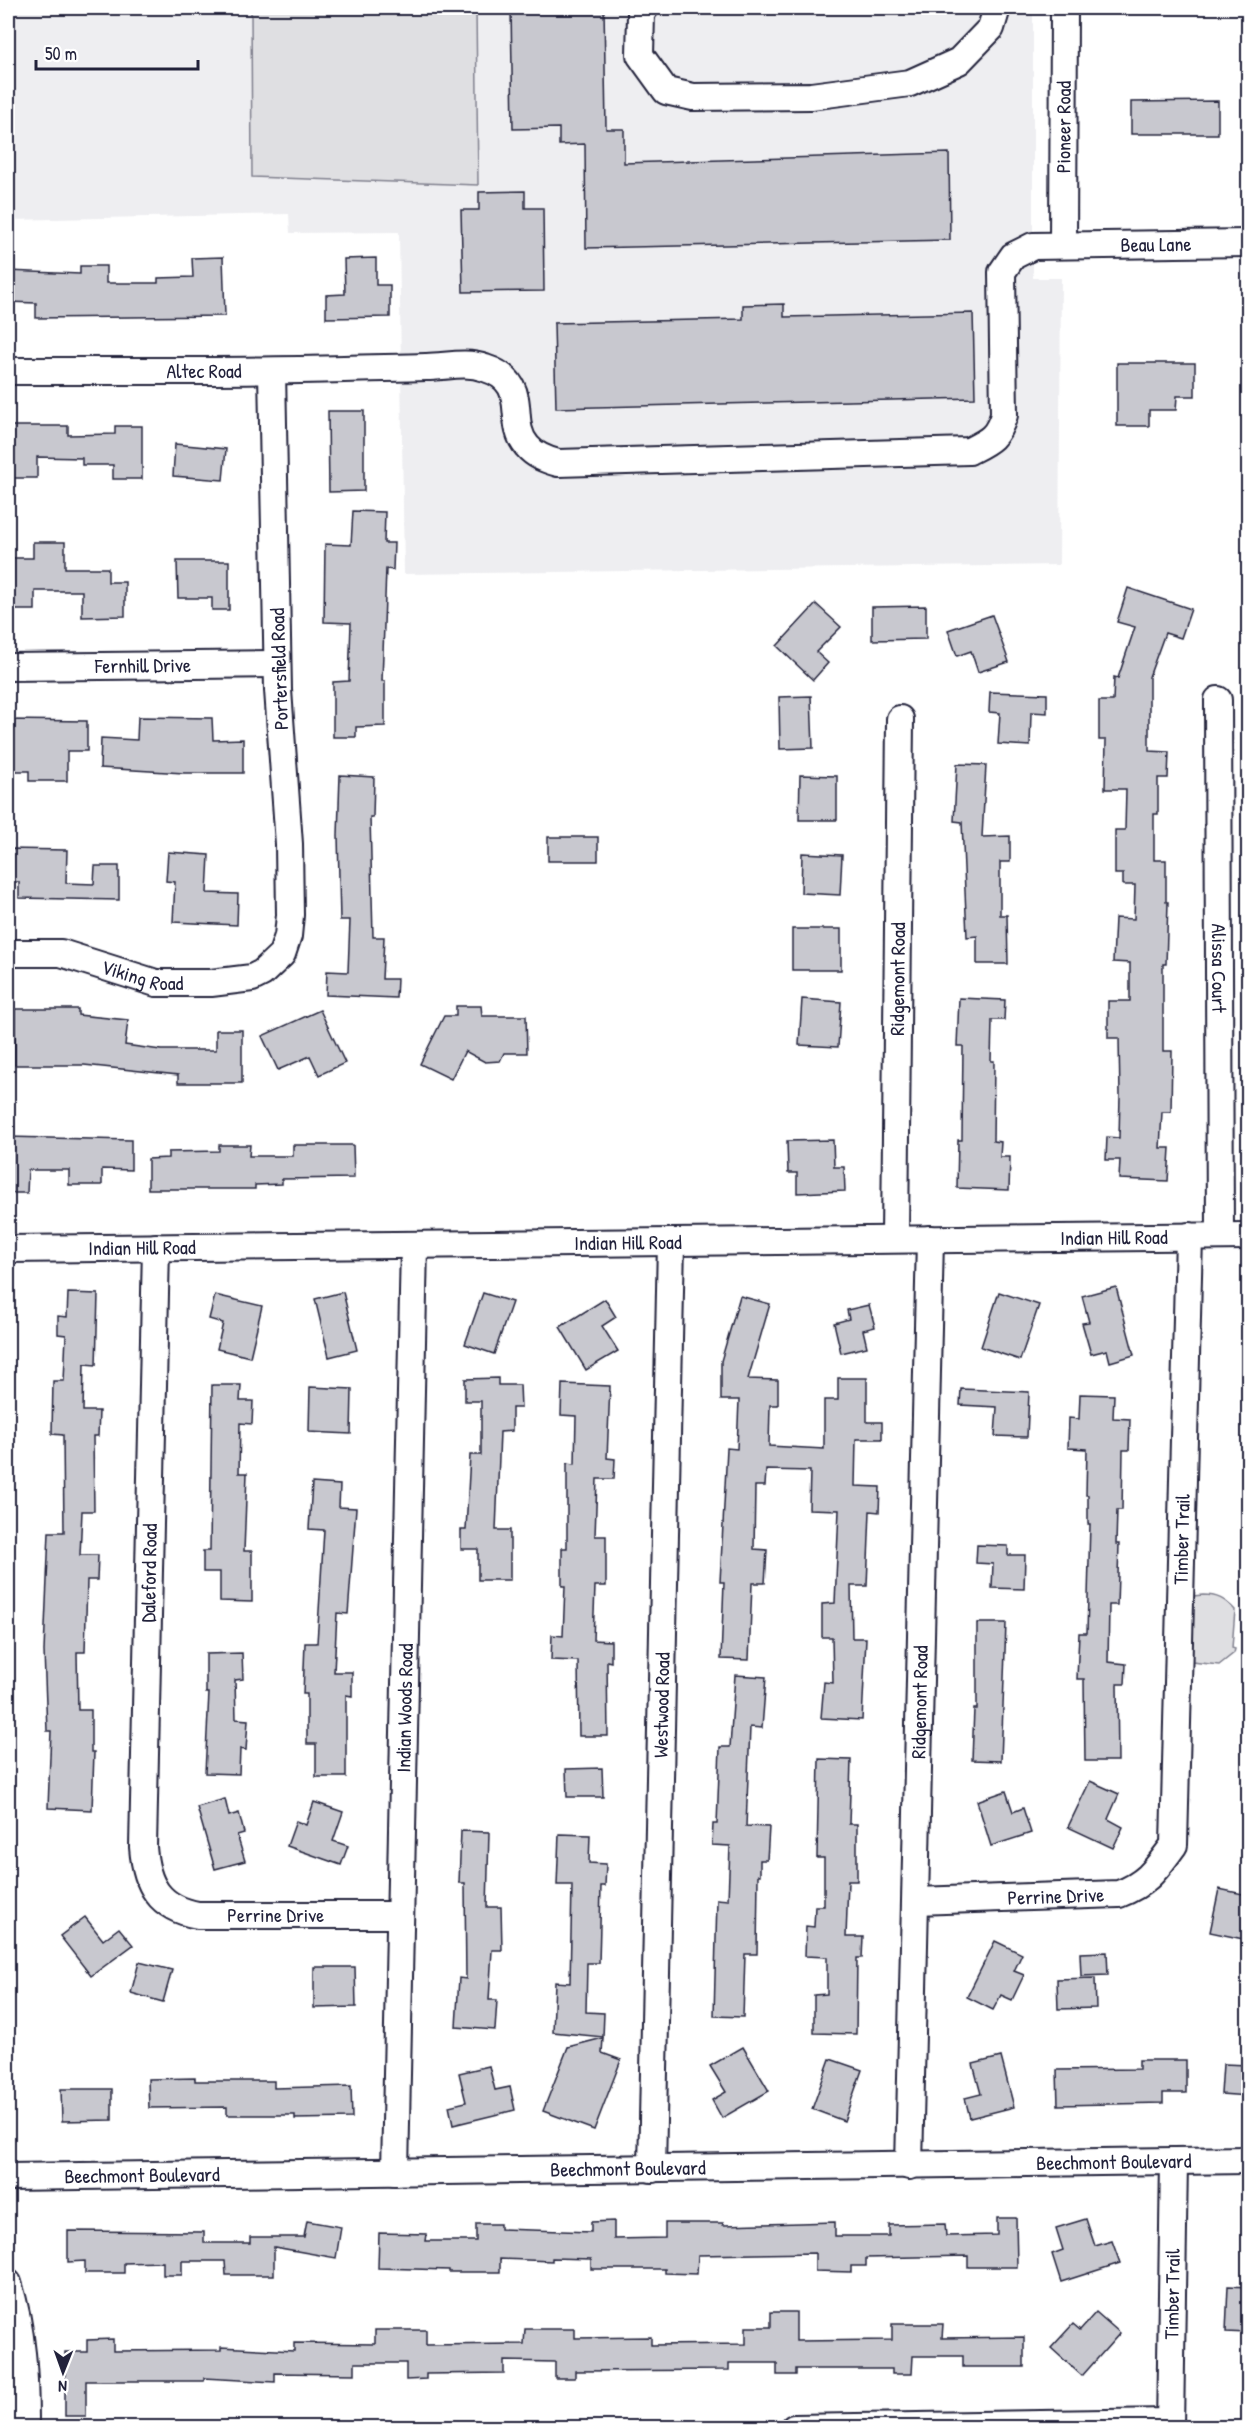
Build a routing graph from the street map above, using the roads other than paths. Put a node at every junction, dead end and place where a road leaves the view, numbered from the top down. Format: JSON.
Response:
{"nodes":[{"id":1,"x":645,"y":8,"type":"edge"},
{"id":2,"x":996,"y":8,"type":"edge"},
{"id":3,"x":1064,"y":8,"type":"edge"},
{"id":4,"x":1248,"y":243,"type":"edge"},
{"id":5,"x":1064,"y":245,"type":"junction"},
{"id":6,"x":401,"y":367,"type":"joint"},
{"id":7,"x":272,"y":370,"type":"junction"},
{"id":8,"x":8,"y":371,"type":"edge"},
{"id":9,"x":278,"y":664,"type":"junction"},
{"id":10,"x":8,"y":667,"type":"edge"},
{"id":11,"x":1218,"y":700,"type":"dead end"},
{"id":12,"x":900,"y":719,"type":"dead end"},
{"id":13,"x":8,"y":953,"type":"edge"},
{"id":14,"x":274,"y":963,"type":"joint"},
{"id":15,"x":1189,"y":1236,"type":"junction"},
{"id":16,"x":1220,"y":1236,"type":"junction"},
{"id":17,"x":1248,"y":1236,"type":"edge"},
{"id":18,"x":895,"y":1239,"type":"junction"},
{"id":19,"x":930,"y":1239,"type":"junction"},
{"id":20,"x":671,"y":1242,"type":"junction"},
{"id":21,"x":414,"y":1245,"type":"junction"},
{"id":22,"x":156,"y":1247,"type":"junction"},
{"id":23,"x":8,"y":1249,"type":"edge"},
{"id":24,"x":1174,"y":1845,"type":"joint"},
{"id":25,"x":158,"y":1895,"type":"joint"},
{"id":26,"x":916,"y":1901,"type":"junction"},
{"id":27,"x":399,"y":1915,"type":"junction"},
{"id":28,"x":1248,"y":2160,"type":"edge"},
{"id":29,"x":1174,"y":2161,"type":"junction"},
{"id":30,"x":909,"y":2166,"type":"junction"},
{"id":31,"x":652,"y":2169,"type":"junction"},
{"id":32,"x":395,"y":2172,"type":"junction"},
{"id":33,"x":8,"y":2177,"type":"edge"},
{"id":34,"x":8,"y":2283,"type":"edge"},
{"id":35,"x":1170,"y":2425,"type":"edge"},
{"id":36,"x":25,"y":2427,"type":"edge"},
{"id":37,"x":794,"y":2427,"type":"edge"}],
"edges":[{"from":1,"to":2,"type":"street"},
{"from":3,"to":5,"type":"street","name":"Pioneer Road"},
{"from":4,"to":5,"type":"street","name":"Beau Lane"},
{"from":5,"to":6,"type":"street","name":"Beau Lane"},
{"from":6,"to":7,"type":"street","name":"Altec Road"},
{"from":7,"to":8,"type":"street","name":"Altec Road"},
{"from":7,"to":9,"type":"street","name":"Portersfield Road"},
{"from":9,"to":10,"type":"street","name":"Fernhill Drive"},
{"from":9,"to":14,"type":"street","name":"Portersfield Road"},
{"from":11,"to":16,"type":"street","name":"Alissa Court"},
{"from":12,"to":18,"type":"street","name":"Ridgemont Road"},
{"from":13,"to":14,"type":"street","name":"Viking Road"},
{"from":15,"to":16,"type":"street","name":"Indian Hill Road"},
{"from":15,"to":19,"type":"street","name":"Indian Hill Road"},
{"from":15,"to":24,"type":"street","name":"Timber Trail"},
{"from":16,"to":17,"type":"street","name":"Indian Hill Road"},
{"from":18,"to":19,"type":"street","name":"Indian Hill Road"},
{"from":18,"to":20,"type":"street","name":"Indian Hill Road"},
{"from":19,"to":26,"type":"street","name":"Ridgemont Road"},
{"from":20,"to":21,"type":"street","name":"Indian Hill Road"},
{"from":20,"to":31,"type":"street","name":"Westwood Road"},
{"from":21,"to":22,"type":"street","name":"Indian Hill Road"},
{"from":21,"to":27,"type":"street","name":"Indian Woods Road"},
{"from":22,"to":23,"type":"street","name":"Indian Hill Road"},
{"from":22,"to":25,"type":"street","name":"Daleford Road"},
{"from":24,"to":26,"type":"street","name":"Perrine Drive"},
{"from":25,"to":27,"type":"street","name":"Perrine Drive"},
{"from":26,"to":30,"type":"street","name":"Ridgemont Road"},
{"from":27,"to":32,"type":"street","name":"Indian Woods Road"},
{"from":28,"to":29,"type":"street","name":"Beechmont Boulevard"},
{"from":29,"to":30,"type":"street","name":"Beechmont Boulevard"},
{"from":29,"to":35,"type":"street","name":"Timber Trail"},
{"from":30,"to":31,"type":"street","name":"Beechmont Boulevard"},
{"from":31,"to":32,"type":"street","name":"Beechmont Boulevard"},
{"from":32,"to":33,"type":"street","name":"Beechmont Boulevard"},
{"from":34,"to":36,"type":"street"},
{"from":35,"to":37,"type":"street"}]}
